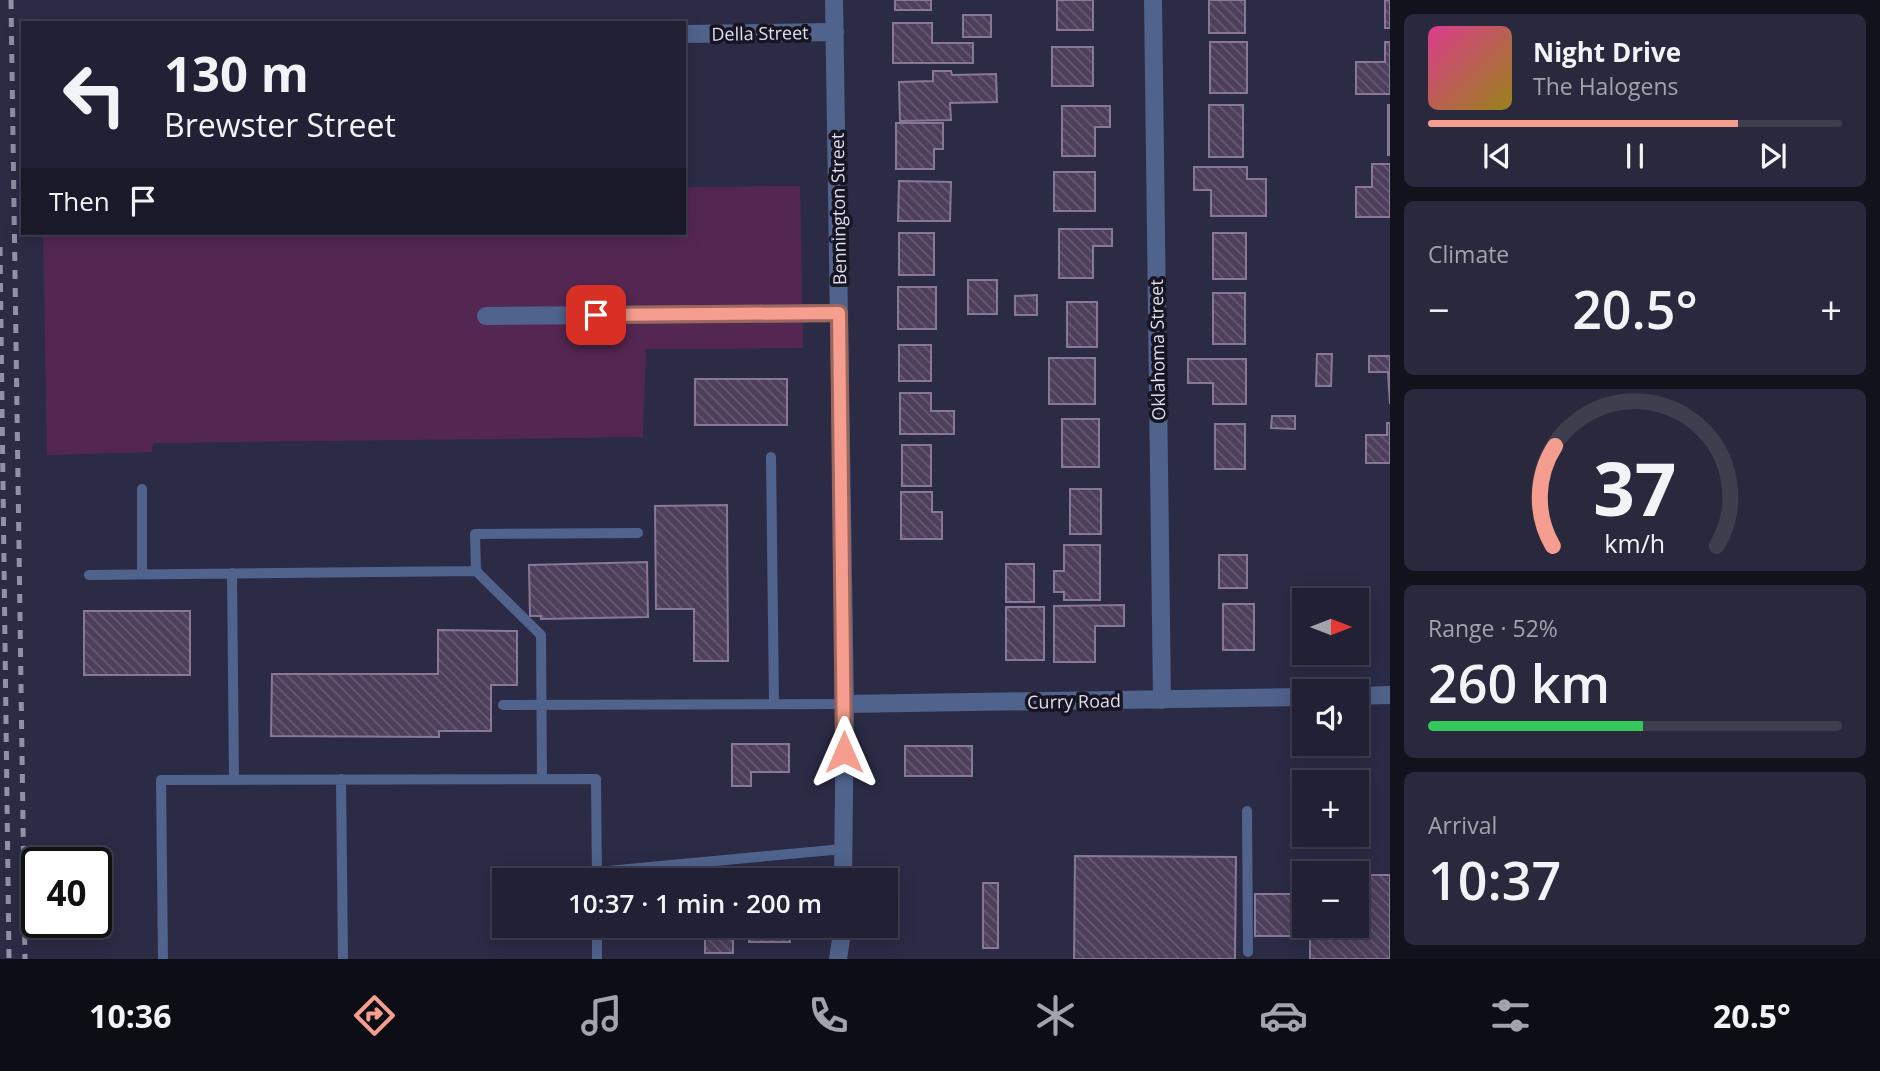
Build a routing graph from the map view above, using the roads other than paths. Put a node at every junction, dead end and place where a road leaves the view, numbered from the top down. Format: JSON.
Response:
{"nodes":[{"id":1,"x":834,"y":0,"type":"edge"},
{"id":2,"x":1153,"y":0,"type":"edge"},
{"id":3,"x":835,"y":32,"type":"junction"},
{"id":4,"x":686,"y":34,"type":"edge"},
{"id":5,"x":839,"y":313,"type":"junction"},
{"id":6,"x":486,"y":316,"type":"dead end"},
{"id":7,"x":771,"y":457,"type":"dead end"},
{"id":8,"x":142,"y":489,"type":"dead end"},
{"id":9,"x":638,"y":533,"type":"dead end"},
{"id":10,"x":476,"y":571,"type":"junction"},
{"id":11,"x":232,"y":573,"type":"junction"},
{"id":12,"x":142,"y":574,"type":"junction"},
{"id":13,"x":89,"y":575,"type":"dead end"},
{"id":14,"x":1390,"y":695,"type":"edge"},
{"id":15,"x":1369,"y":696,"type":"edge"},
{"id":16,"x":1292,"y":697,"type":"edge"},
{"id":17,"x":1162,"y":700,"type":"junction"},
{"id":18,"x":774,"y":704,"type":"junction"},
{"id":19,"x":845,"y":704,"type":"junction"},
{"id":20,"x":502,"y":705,"type":"dead end"},
{"id":21,"x":541,"y":705,"type":"junction"},
{"id":22,"x":234,"y":779,"type":"junction"},
{"id":23,"x":341,"y":779,"type":"junction"},
{"id":24,"x":542,"y":779,"type":"junction"},
{"id":25,"x":1247,"y":811,"type":"dead end"},
{"id":26,"x":844,"y":849,"type":"junction"},
{"id":27,"x":597,"y":868,"type":"edge"},
{"id":28,"x":670,"y":868,"type":"edge"},
{"id":29,"x":843,"y":868,"type":"edge"},
{"id":30,"x":597,"y":938,"type":"edge"},
{"id":31,"x":841,"y":938,"type":"edge"},
{"id":32,"x":844,"y":938,"type":"edge"},
{"id":33,"x":1248,"y":952,"type":"dead end"},
{"id":34,"x":163,"y":959,"type":"edge"},
{"id":35,"x":343,"y":959,"type":"edge"},
{"id":36,"x":597,"y":959,"type":"edge"},
{"id":37,"x":838,"y":959,"type":"edge"},
{"id":38,"x":847,"y":959,"type":"edge"}],
"edges":[{"from":1,"to":3,"type":"street","name":"Bennington Street"},
{"from":2,"to":17,"type":"street","name":"Oklahoma Street"},
{"from":3,"to":4,"type":"street","name":"Della Street"},
{"from":3,"to":5,"type":"street","name":"Bennington Street"},
{"from":5,"to":6,"type":"street"},
{"from":5,"to":19,"type":"street","name":"Bennington Street"},
{"from":7,"to":18,"type":"lane"},
{"from":8,"to":12,"type":"lane"},
{"from":9,"to":10,"type":"lane"},
{"from":10,"to":11,"type":"lane"},
{"from":10,"to":21,"type":"lane"},
{"from":11,"to":12,"type":"lane"},
{"from":11,"to":22,"type":"lane"},
{"from":12,"to":13,"type":"lane"},
{"from":14,"to":15,"type":"street"},
{"from":16,"to":17,"type":"street","name":"Curry Road"},
{"from":17,"to":19,"type":"street","name":"Curry Road"},
{"from":18,"to":19,"type":"lane"},
{"from":18,"to":21,"type":"lane"},
{"from":19,"to":26,"type":"street","name":"Bennington Street"},
{"from":20,"to":21,"type":"lane"},
{"from":21,"to":24,"type":"lane"},
{"from":22,"to":23,"type":"lane"},
{"from":22,"to":34,"type":"lane"},
{"from":23,"to":24,"type":"lane"},
{"from":23,"to":35,"type":"lane"},
{"from":24,"to":27,"type":"lane"},
{"from":25,"to":33,"type":"lane"},
{"from":26,"to":28,"type":"lane"},
{"from":26,"to":29,"type":"street","name":"Bennington Street"},
{"from":30,"to":36,"type":"lane"},
{"from":31,"to":37,"type":"street"},
{"from":32,"to":38,"type":"street"}]}
